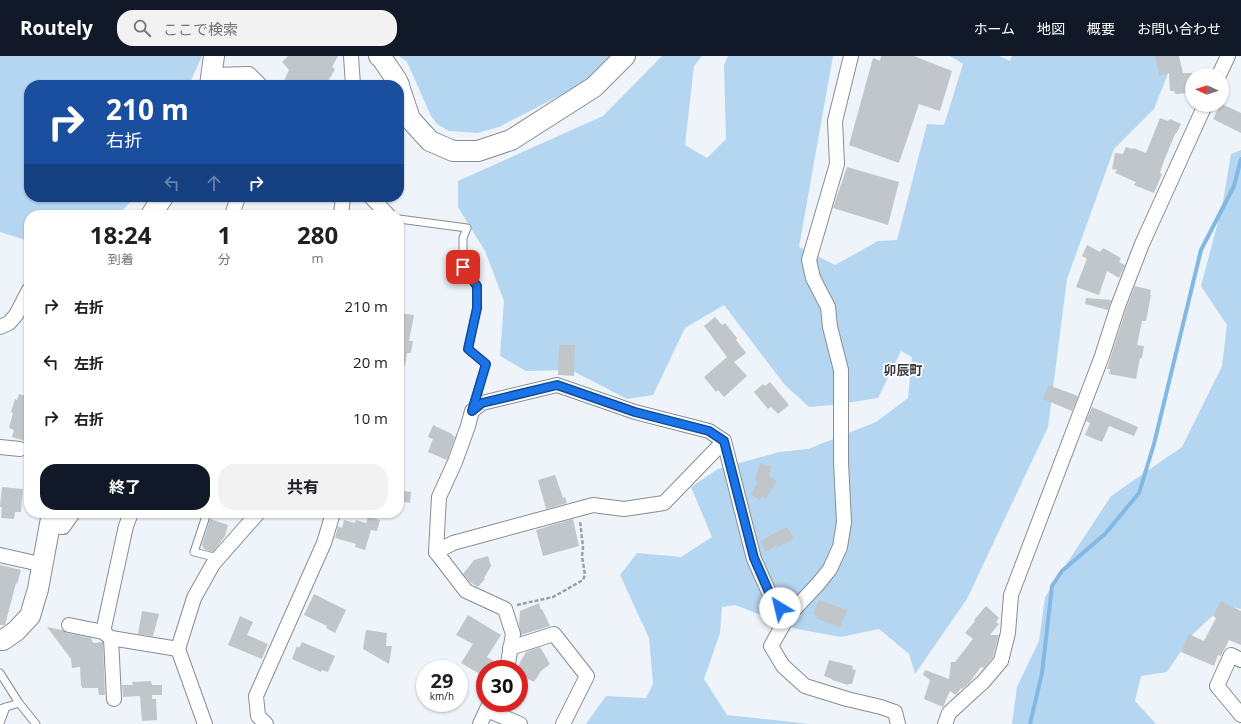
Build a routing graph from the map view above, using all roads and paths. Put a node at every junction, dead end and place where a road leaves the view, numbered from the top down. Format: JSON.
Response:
{"nodes":[{"id":1,"x":351,"y":56,"type":"edge"},
{"id":2,"x":379,"y":56,"type":"edge"},
{"id":3,"x":625,"y":56,"type":"edge"},
{"id":4,"x":851,"y":56,"type":"edge"},
{"id":5,"x":1228,"y":56,"type":"edge"},
{"id":6,"x":1222,"y":68,"type":"edge"},
{"id":7,"x":212,"y":72,"type":"edge"},
{"id":8,"x":255,"y":80,"type":"edge"},
{"id":9,"x":353,"y":80,"type":"edge"},
{"id":10,"x":396,"y":80,"type":"edge"},
{"id":11,"x":404,"y":101,"type":"edge"},
{"id":12,"x":1203,"y":112,"type":"edge"},
{"id":13,"x":376,"y":202,"type":"edge"},
{"id":14,"x":383,"y":210,"type":"edge"},
{"id":15,"x":404,"y":219,"type":"edge"},
{"id":16,"x":24,"y":300,"type":"edge"},
{"id":17,"x":0,"y":327,"type":"edge"},
{"id":18,"x":472,"y":411,"type":"junction"},
{"id":19,"x":724,"y":441,"type":"junction"},
{"id":20,"x":0,"y":447,"type":"edge"},
{"id":21,"x":20,"y":449,"type":"dead end"},
{"id":22,"x":578,"y":509,"type":"junction"},
{"id":23,"x":69,"y":518,"type":"edge"},
{"id":24,"x":129,"y":518,"type":"edge"},
{"id":25,"x":205,"y":518,"type":"edge"},
{"id":26,"x":254,"y":518,"type":"edge"},
{"id":27,"x":331,"y":518,"type":"edge"},
{"id":28,"x":51,"y":519,"type":"edge"},
{"id":29,"x":436,"y":552,"type":"junction"},
{"id":30,"x":0,"y":555,"type":"edge"},
{"id":31,"x":218,"y":558,"type":"junction"},
{"id":32,"x":31,"y":562,"type":"dead end"},
{"id":33,"x":505,"y":609,"type":"junction"},
{"id":34,"x":788,"y":616,"type":"junction"},
{"id":35,"x":69,"y":625,"type":"dead end"},
{"id":36,"x":107,"y":635,"type":"junction"},
{"id":37,"x":0,"y":640,"type":"edge"},
{"id":38,"x":510,"y":648,"type":"junction"},
{"id":39,"x":178,"y":649,"type":"junction"},
{"id":40,"x":508,"y":660,"type":"edge"},
{"id":41,"x":1241,"y":660,"type":"edge"},
{"id":42,"x":0,"y":673,"type":"edge"},
{"id":43,"x":114,"y":699,"type":"dead end"},
{"id":44,"x":19,"y":703,"type":"junction"},
{"id":45,"x":3,"y":708,"type":"edge"},
{"id":46,"x":486,"y":712,"type":"edge"},
{"id":47,"x":499,"y":712,"type":"edge"},
{"id":48,"x":1241,"y":715,"type":"edge"},
{"id":49,"x":0,"y":723,"type":"edge"},
{"id":50,"x":36,"y":724,"type":"edge"},
{"id":51,"x":205,"y":724,"type":"edge"},
{"id":52,"x":266,"y":724,"type":"edge"},
{"id":53,"x":480,"y":724,"type":"edge"},
{"id":54,"x":520,"y":724,"type":"edge"},
{"id":55,"x":563,"y":724,"type":"edge"},
{"id":56,"x":898,"y":724,"type":"edge"},
{"id":57,"x":945,"y":724,"type":"edge"}],
"edges":[{"from":1,"to":9,"type":"street"},
{"from":2,"to":10,"type":"street"},
{"from":3,"to":11,"type":"street"},
{"from":4,"to":34,"type":"street"},
{"from":5,"to":6,"type":"street"},
{"from":7,"to":8,"type":"street"},
{"from":12,"to":57,"type":"street"},
{"from":13,"to":14,"type":"street"},
{"from":15,"to":18,"type":"lane"},
{"from":16,"to":17,"type":"street"},
{"from":18,"to":19,"type":"street"},
{"from":18,"to":29,"type":"street"},
{"from":19,"to":22,"type":"street"},
{"from":19,"to":34,"type":"street"},
{"from":20,"to":21,"type":"street"},
{"from":22,"to":29,"type":"street"},
{"from":22,"to":33,"type":"path"},
{"from":23,"to":28,"type":"street"},
{"from":24,"to":36,"type":"street"},
{"from":25,"to":31,"type":"lane"},
{"from":26,"to":31,"type":"street"},
{"from":27,"to":52,"type":"street"},
{"from":28,"to":37,"type":"street"},
{"from":29,"to":33,"type":"street"},
{"from":30,"to":32,"type":"street"},
{"from":31,"to":39,"type":"street"},
{"from":33,"to":38,"type":"street"},
{"from":34,"to":56,"type":"street"},
{"from":35,"to":36,"type":"street"},
{"from":36,"to":39,"type":"street"},
{"from":36,"to":43,"type":"street"},
{"from":38,"to":40,"type":"street"},
{"from":38,"to":55,"type":"street"},
{"from":39,"to":51,"type":"street"},
{"from":41,"to":48,"type":"street"},
{"from":42,"to":44,"type":"lane"},
{"from":44,"to":45,"type":"lane"},
{"from":44,"to":50,"type":"lane"},
{"from":45,"to":49,"type":"lane"},
{"from":46,"to":53,"type":"street"},
{"from":47,"to":54,"type":"street"}]}
